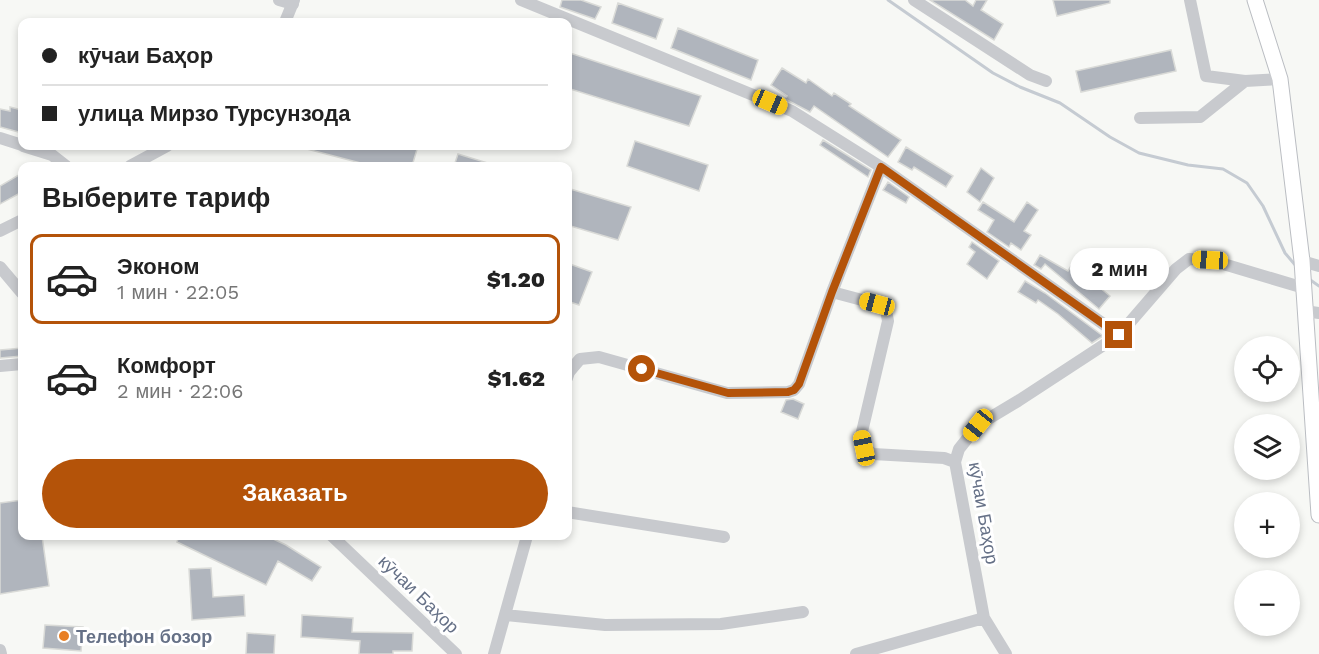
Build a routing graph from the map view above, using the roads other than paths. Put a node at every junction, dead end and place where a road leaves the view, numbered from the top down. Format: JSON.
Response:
{"nodes":[{"id":1,"x":279,"y":0,"type":"edge"},
{"id":2,"x":521,"y":0,"type":"edge"},
{"id":3,"x":914,"y":0,"type":"edge"},
{"id":4,"x":1190,"y":0,"type":"edge"},
{"id":5,"x":1255,"y":0,"type":"edge"},
{"id":6,"x":293,"y":2,"type":"edge"},
{"id":7,"x":287,"y":18,"type":"edge"},
{"id":8,"x":565,"y":18,"type":"edge"},
{"id":9,"x":572,"y":21,"type":"edge"},
{"id":10,"x":1280,"y":79,"type":"junction"},
{"id":11,"x":1046,"y":81,"type":"dead end"},
{"id":12,"x":1245,"y":81,"type":"junction"},
{"id":13,"x":1140,"y":118,"type":"dead end"},
{"id":14,"x":0,"y":138,"type":"edge"},
{"id":15,"x":18,"y":143,"type":"edge"},
{"id":16,"x":38,"y":150,"type":"edge"},
{"id":17,"x":160,"y":150,"type":"edge"},
{"id":18,"x":61,"y":162,"type":"edge"},
{"id":19,"x":137,"y":162,"type":"edge"},
{"id":20,"x":881,"y":167,"type":"junction"},
{"id":21,"x":18,"y":222,"type":"edge"},
{"id":22,"x":0,"y":231,"type":"edge"},
{"id":23,"x":1302,"y":263,"type":"junction"},
{"id":24,"x":1319,"y":266,"type":"edge"},
{"id":25,"x":0,"y":267,"type":"edge"},
{"id":26,"x":1304,"y":287,"type":"junction"},
{"id":27,"x":18,"y":288,"type":"edge"},
{"id":28,"x":832,"y":292,"type":"junction"},
{"id":29,"x":1312,"y":312,"type":"edge"},
{"id":30,"x":1119,"y":335,"type":"junction"},
{"id":31,"x":18,"y":364,"type":"edge"},
{"id":32,"x":0,"y":366,"type":"edge"},
{"id":33,"x":572,"y":367,"type":"edge"},
{"id":34,"x":955,"y":462,"type":"junction"},
{"id":35,"x":572,"y":513,"type":"edge"},
{"id":36,"x":1319,"y":515,"type":"edge"},
{"id":37,"x":724,"y":537,"type":"dead end"},
{"id":38,"x":336,"y":540,"type":"edge"},
{"id":39,"x":526,"y":540,"type":"edge"},
{"id":40,"x":803,"y":612,"type":"dead end"},
{"id":41,"x":505,"y":615,"type":"junction"},
{"id":42,"x":984,"y":618,"type":"junction"},
{"id":43,"x":456,"y":654,"type":"edge"},
{"id":44,"x":494,"y":654,"type":"edge"},
{"id":45,"x":856,"y":654,"type":"edge"},
{"id":46,"x":1006,"y":654,"type":"edge"}],
"edges":[{"from":1,"to":6,"type":"street"},
{"from":2,"to":8,"type":"street"},
{"from":3,"to":11,"type":"street"},
{"from":4,"to":12,"type":"street"},
{"from":5,"to":10,"type":"main road"},
{"from":6,"to":7,"type":"street"},
{"from":9,"to":20,"type":"street"},
{"from":10,"to":12,"type":"street"},
{"from":10,"to":23,"type":"main road"},
{"from":12,"to":13,"type":"street"},
{"from":14,"to":15,"type":"street"},
{"from":16,"to":18,"type":"street"},
{"from":17,"to":19,"type":"street"},
{"from":20,"to":28,"type":"street"},
{"from":20,"to":30,"type":"street"},
{"from":21,"to":22,"type":"street"},
{"from":23,"to":24,"type":"street"},
{"from":23,"to":26,"type":"main road"},
{"from":25,"to":27,"type":"street"},
{"from":26,"to":29,"type":"main road"},
{"from":26,"to":30,"type":"street","name":"кӯчаи Баҳор"},
{"from":28,"to":33,"type":"street"},
{"from":28,"to":34,"type":"street"},
{"from":29,"to":36,"type":"main road"},
{"from":30,"to":34,"type":"street","name":"кӯчаи Баҳор"},
{"from":31,"to":32,"type":"street"},
{"from":34,"to":42,"type":"street","name":"кӯчаи Баҳор"},
{"from":35,"to":37,"type":"street"},
{"from":38,"to":43,"type":"street","name":"кӯчаи Баҳор"},
{"from":39,"to":41,"type":"street"},
{"from":40,"to":41,"type":"street"},
{"from":41,"to":44,"type":"street"},
{"from":42,"to":45,"type":"street"},
{"from":42,"to":46,"type":"street"}]}
